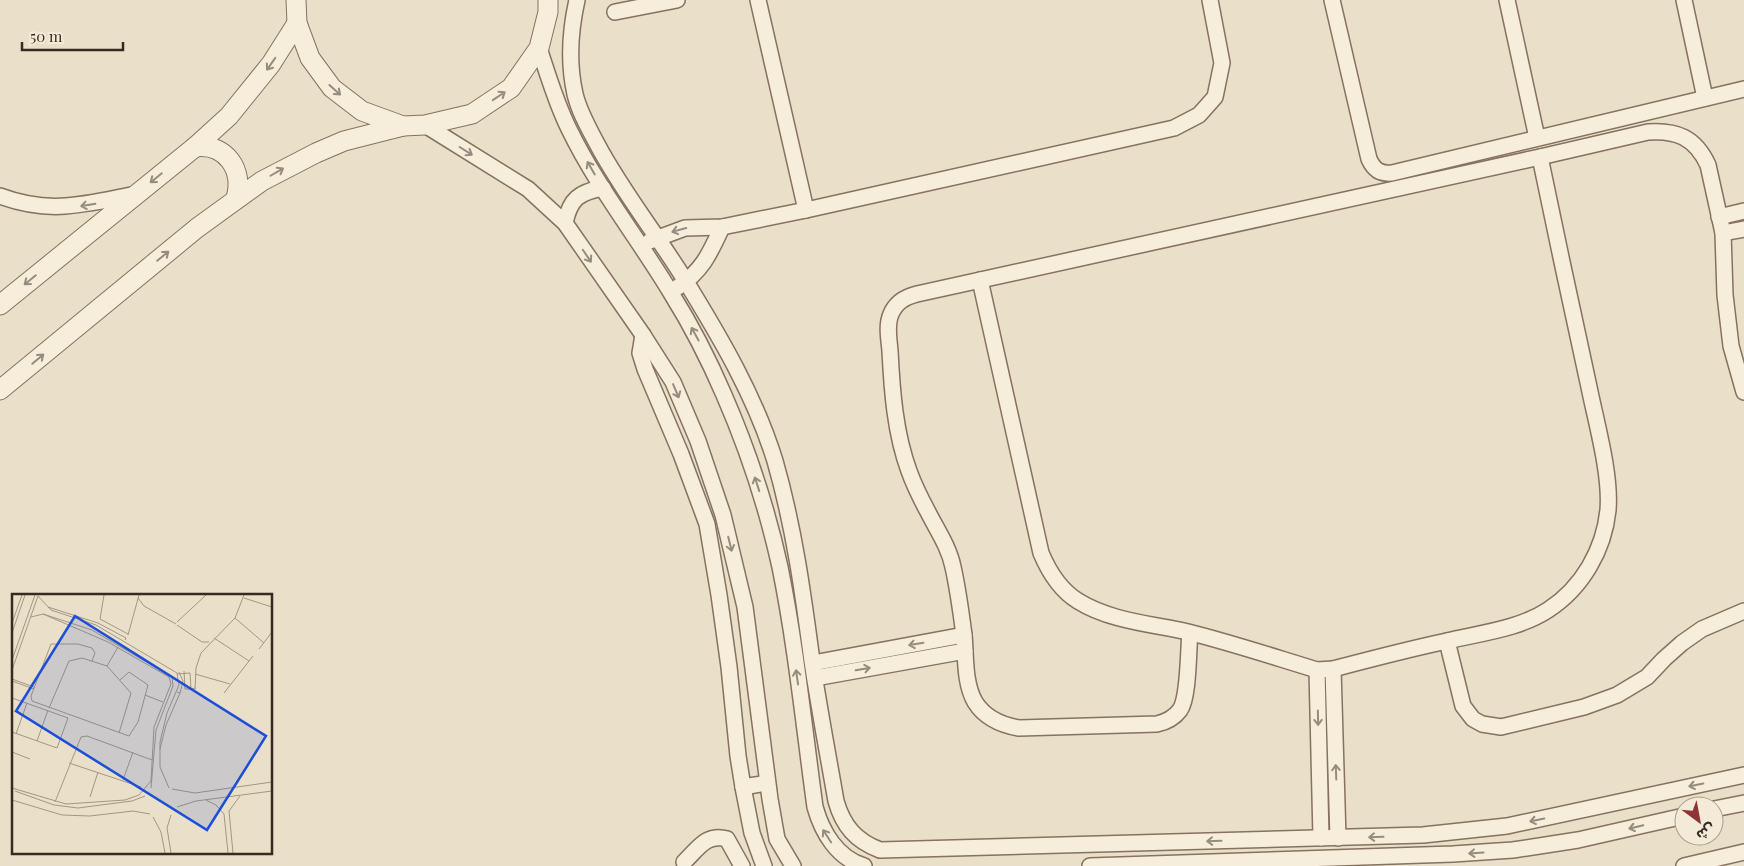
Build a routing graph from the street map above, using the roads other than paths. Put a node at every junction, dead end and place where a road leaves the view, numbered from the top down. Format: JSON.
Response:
{"nodes":[{"id":1,"x":296,"y":0,"type":"edge"},
{"id":2,"x":548,"y":0,"type":"edge"},
{"id":3,"x":576,"y":0,"type":"edge"},
{"id":4,"x":677,"y":0,"type":"edge"},
{"id":5,"x":758,"y":0,"type":"edge"},
{"id":6,"x":1210,"y":0,"type":"edge"},
{"id":7,"x":1332,"y":0,"type":"edge"},
{"id":8,"x":1507,"y":0,"type":"edge"},
{"id":9,"x":1684,"y":0,"type":"edge"},
{"id":10,"x":616,"y":12,"type":"dead end"},
{"id":11,"x":297,"y":23,"type":"junction"},
{"id":12,"x":538,"y":48,"type":"junction"},
{"id":13,"x":1744,"y":89,"type":"edge"},
{"id":14,"x":1705,"y":98,"type":"junction"},
{"id":15,"x":425,"y":125,"type":"junction"},
{"id":16,"x":403,"y":126,"type":"junction"},
{"id":17,"x":1537,"y":138,"type":"junction"},
{"id":18,"x":195,"y":147,"type":"junction"},
{"id":19,"x":1540,"y":157,"type":"junction"},
{"id":20,"x":603,"y":188,"type":"junction"},
{"id":21,"x":136,"y":194,"type":"junction"},
{"id":22,"x":0,"y":196,"type":"edge"},
{"id":23,"x":236,"y":198,"type":"junction"},
{"id":24,"x":806,"y":210,"type":"junction"},
{"id":25,"x":1744,"y":211,"type":"edge"},
{"id":26,"x":1719,"y":217,"type":"junction"},
{"id":27,"x":565,"y":223,"type":"junction"},
{"id":28,"x":722,"y":227,"type":"junction"},
{"id":29,"x":1744,"y":229,"type":"edge"},
{"id":30,"x":1723,"y":233,"type":"junction"},
{"id":31,"x":658,"y":237,"type":"junction"},
{"id":32,"x":640,"y":246,"type":"junction"},
{"id":33,"x":980,"y":280,"type":"junction"},
{"id":34,"x":686,"y":282,"type":"junction"},
{"id":35,"x":671,"y":292,"type":"junction"},
{"id":36,"x":0,"y":305,"type":"edge"},
{"id":37,"x":644,"y":335,"type":"junction"},
{"id":38,"x":0,"y":390,"type":"edge"},
{"id":39,"x":1744,"y":392,"type":"edge"},
{"id":40,"x":1744,"y":611,"type":"edge"},
{"id":41,"x":1190,"y":633,"type":"junction"},
{"id":42,"x":964,"y":635,"type":"junction"},
{"id":43,"x":1447,"y":641,"type":"junction"},
{"id":44,"x":965,"y":651,"type":"junction"},
{"id":45,"x":1333,"y":669,"type":"junction"},
{"id":46,"x":814,"y":670,"type":"junction"},
{"id":47,"x":1317,"y":670,"type":"junction"},
{"id":48,"x":1744,"y":775,"type":"edge"},
{"id":49,"x":767,"y":784,"type":"junction"},
{"id":50,"x":743,"y":787,"type":"junction"},
{"id":51,"x":1744,"y":803,"type":"edge"},
{"id":52,"x":1320,"y":804,"type":"junction"},
{"id":53,"x":1337,"y":804,"type":"junction"},
{"id":54,"x":1724,"y":807,"type":"edge"},
{"id":55,"x":1674,"y":818,"type":"edge"},
{"id":56,"x":1321,"y":838,"type":"junction"},
{"id":57,"x":1338,"y":838,"type":"junction"},
{"id":58,"x":1744,"y":852,"type":"edge"},
{"id":59,"x":683,"y":865,"type":"edge"},
{"id":60,"x":1120,"y":865,"type":"edge"},
{"id":61,"x":742,"y":866,"type":"edge"},
{"id":62,"x":764,"y":866,"type":"edge"},
{"id":63,"x":792,"y":866,"type":"edge"},
{"id":64,"x":864,"y":866,"type":"edge"},
{"id":65,"x":1090,"y":866,"type":"edge"},
{"id":66,"x":1684,"y":866,"type":"edge"}],
"edges":[{"from":1,"to":11,"type":"street"},
{"from":2,"to":12,"type":"street"},
{"from":3,"to":31,"type":"street"},
{"from":4,"to":10,"type":"street"},
{"from":5,"to":24,"type":"street"},
{"from":6,"to":24,"type":"street"},
{"from":7,"to":17,"type":"street"},
{"from":8,"to":17,"type":"street"},
{"from":9,"to":14,"type":"street"},
{"from":11,"to":16,"type":"street","one_way":true},
{"from":11,"to":18,"type":"street","one_way":true},
{"from":15,"to":12,"type":"street","one_way":true},
{"from":20,"to":12,"type":"street","one_way":true},
{"from":13,"to":14,"type":"street"},
{"from":14,"to":17,"type":"street"},
{"from":15,"to":16,"type":"street"},
{"from":15,"to":27,"type":"street","one_way":true},
{"from":23,"to":16,"type":"street","one_way":true},
{"from":18,"to":21,"type":"street","one_way":true},
{"from":18,"to":23,"type":"street"},
{"from":19,"to":26,"type":"street"},
{"from":19,"to":33,"type":"street"},
{"from":19,"to":43,"type":"street"},
{"from":20,"to":27,"type":"street"},
{"from":20,"to":32,"type":"street"},
{"from":21,"to":22,"type":"street","one_way":true},
{"from":21,"to":36,"type":"street","one_way":true},
{"from":38,"to":23,"type":"street","one_way":true},
{"from":24,"to":28,"type":"street"},
{"from":25,"to":26,"type":"street"},
{"from":26,"to":30,"type":"street"},
{"from":27,"to":37,"type":"street","one_way":true},
{"from":28,"to":31,"type":"street","one_way":true},
{"from":28,"to":34,"type":"street"},
{"from":29,"to":30,"type":"street"},
{"from":30,"to":39,"type":"street"},
{"from":31,"to":32,"type":"street"},
{"from":31,"to":34,"type":"street"},
{"from":32,"to":35,"type":"street"},
{"from":33,"to":41,"type":"street"},
{"from":33,"to":42,"type":"street"},
{"from":34,"to":35,"type":"street"},
{"from":34,"to":46,"type":"street"},
{"from":64,"to":35,"type":"street","one_way":true},
{"from":37,"to":49,"type":"street","one_way":true},
{"from":37,"to":50,"type":"street"},
{"from":40,"to":43,"type":"street"},
{"from":41,"to":44,"type":"street"},
{"from":41,"to":47,"type":"street"},
{"from":42,"to":44,"type":"street"},
{"from":42,"to":46,"type":"street","one_way":true},
{"from":43,"to":45,"type":"street"},
{"from":46,"to":44,"type":"street","one_way":true},
{"from":45,"to":47,"type":"street"},
{"from":53,"to":45,"type":"street","one_way":true},
{"from":56,"to":46,"type":"street","one_way":true},
{"from":47,"to":52,"type":"street","one_way":true},
{"from":48,"to":57,"type":"street","one_way":true},
{"from":49,"to":50,"type":"street"},
{"from":49,"to":63,"type":"street"},
{"from":50,"to":62,"type":"street"},
{"from":51,"to":54,"type":"street"},
{"from":52,"to":53,"type":"street"},
{"from":52,"to":56,"type":"street"},
{"from":53,"to":57,"type":"street"},
{"from":55,"to":60,"type":"street","one_way":true},
{"from":56,"to":57,"type":"street"},
{"from":58,"to":66,"type":"street"},
{"from":59,"to":61,"type":"street"},
{"from":60,"to":65,"type":"street"}]}
